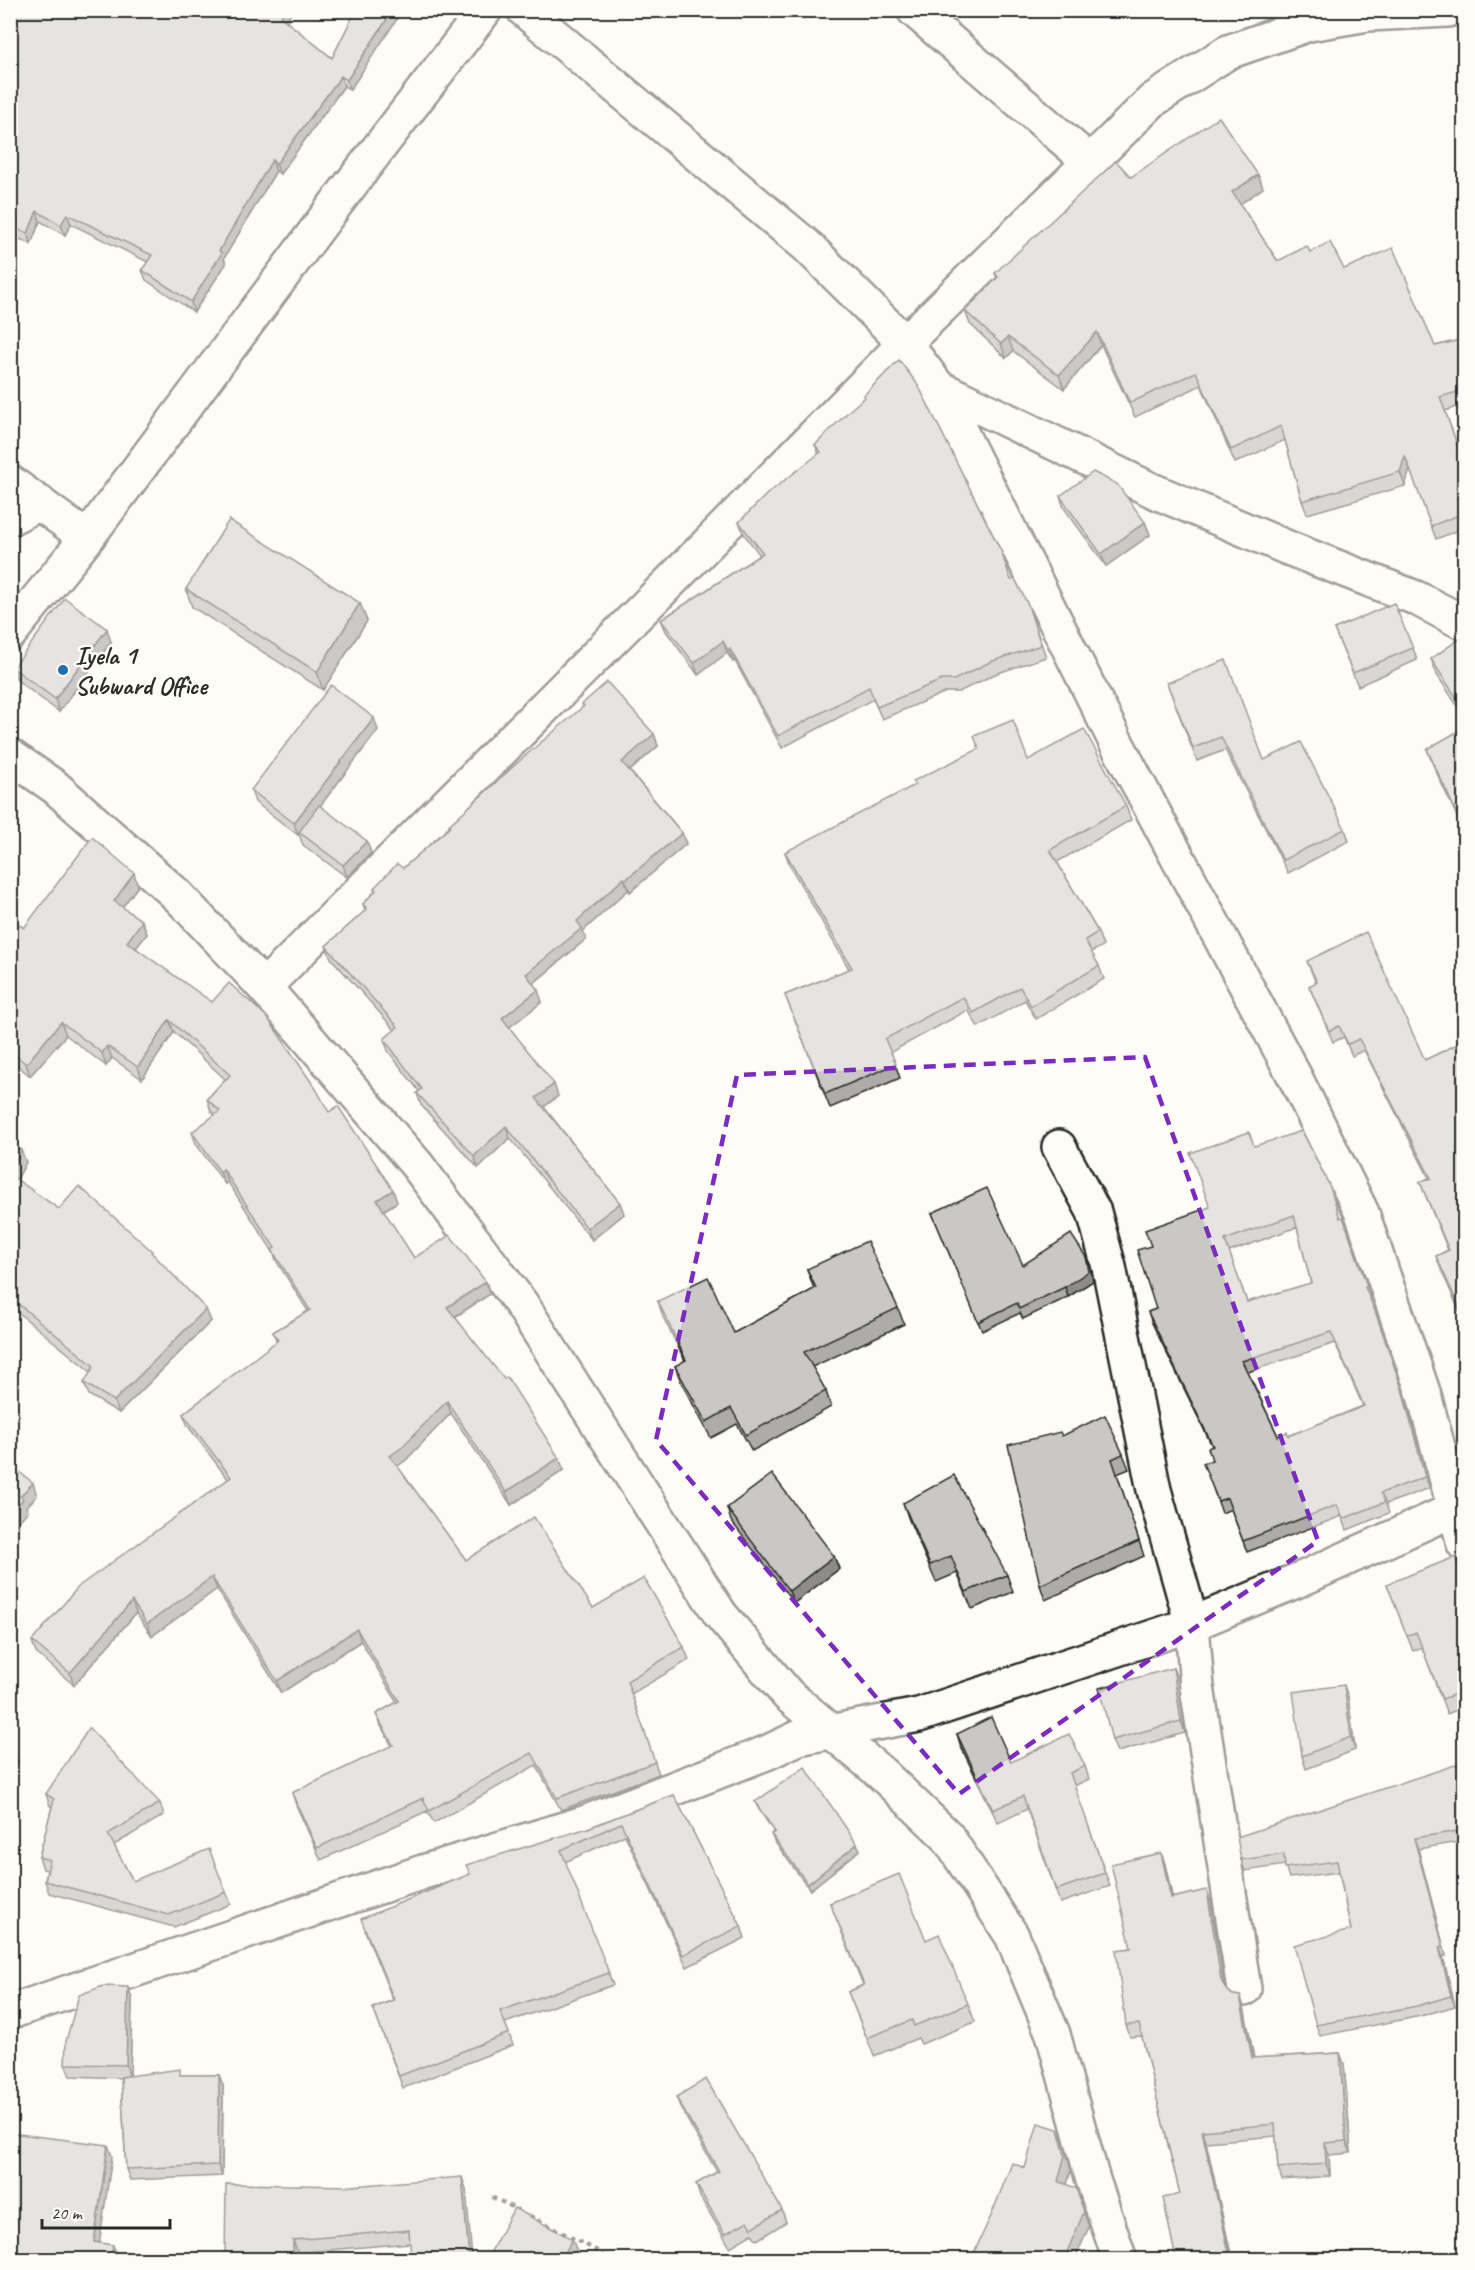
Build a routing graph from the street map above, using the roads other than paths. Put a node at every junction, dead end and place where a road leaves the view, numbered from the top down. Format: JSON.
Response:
{"nodes":[{"id":1,"x":485,"y":10,"type":"edge"},
{"id":2,"x":524,"y":10,"type":"edge"},
{"id":3,"x":915,"y":10,"type":"edge"},
{"id":4,"x":1448,"y":10,"type":"edge"},
{"id":5,"x":1090,"y":162,"type":"junction"},
{"id":6,"x":905,"y":343,"type":"junction"},
{"id":7,"x":938,"y":387,"type":"junction"},
{"id":8,"x":10,"y":482,"type":"edge"},
{"id":9,"x":40,"y":503,"type":"junction"},
{"id":10,"x":10,"y":518,"type":"edge"},
{"id":11,"x":87,"y":538,"type":"junction"},
{"id":12,"x":1464,"y":623,"type":"edge"},
{"id":13,"x":10,"y":633,"type":"edge"},
{"id":14,"x":10,"y":756,"type":"edge"},
{"id":15,"x":264,"y":987,"type":"junction"},
{"id":16,"x":1059,"y":1147,"type":"dead end"},
{"id":17,"x":1460,"y":1508,"type":"edge"},
{"id":18,"x":1464,"y":1544,"type":"edge"},
{"id":19,"x":1192,"y":1624,"type":"junction"},
{"id":20,"x":831,"y":1732,"type":"junction"},
{"id":21,"x":1244,"y":1989,"type":"dead end"},
{"id":22,"x":10,"y":2012,"type":"edge"},
{"id":23,"x":1120,"y":2259,"type":"edge"}],
"edges":[{"from":1,"to":11,"type":"street"},
{"from":2,"to":6,"type":"street"},
{"from":3,"to":5,"type":"street"},
{"from":4,"to":5,"type":"street"},
{"from":5,"to":6,"type":"street"},
{"from":6,"to":7,"type":"street"},
{"from":6,"to":15,"type":"street"},
{"from":7,"to":12,"type":"street"},
{"from":7,"to":17,"type":"street"},
{"from":8,"to":9,"type":"street"},
{"from":9,"to":10,"type":"street"},
{"from":9,"to":11,"type":"street"},
{"from":11,"to":13,"type":"street"},
{"from":14,"to":15,"type":"street"},
{"from":15,"to":20,"type":"street"},
{"from":16,"to":19,"type":"street"},
{"from":17,"to":18,"type":"street"},
{"from":17,"to":19,"type":"street"},
{"from":19,"to":20,"type":"street"},
{"from":19,"to":21,"type":"street"},
{"from":20,"to":22,"type":"street"},
{"from":20,"to":23,"type":"street"}]}
